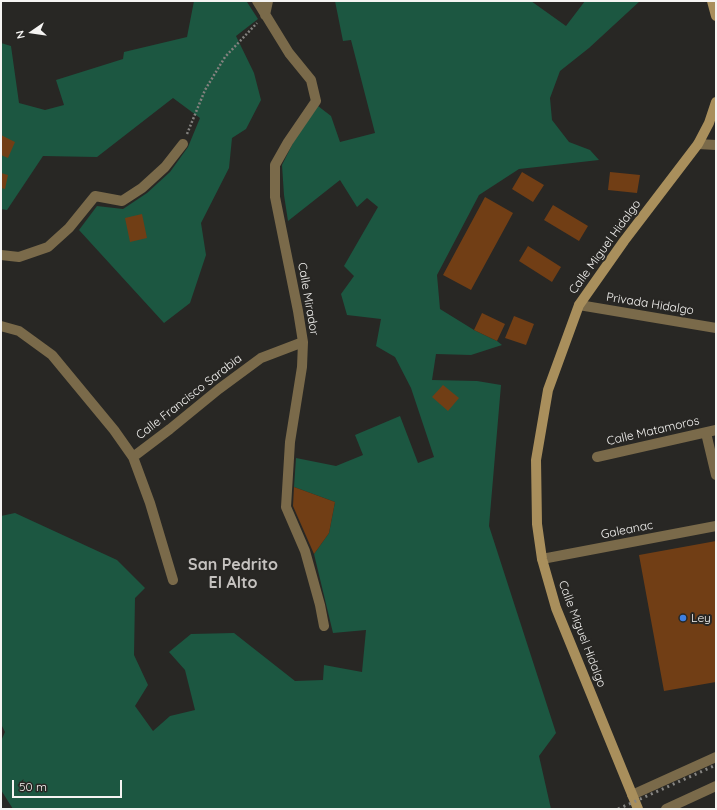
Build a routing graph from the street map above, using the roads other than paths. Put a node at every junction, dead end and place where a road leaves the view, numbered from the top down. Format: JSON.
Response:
{"nodes":[{"id":1,"x":257,"y":1,"type":"edge"},
{"id":2,"x":268,"y":1,"type":"edge"},
{"id":3,"x":712,"y":1,"type":"edge"},
{"id":4,"x":265,"y":15,"type":"junction"},
{"id":5,"x":716,"y":16,"type":"edge"},
{"id":6,"x":716,"y":102,"type":"edge"},
{"id":7,"x":183,"y":144,"type":"road end"},
{"id":8,"x":698,"y":144,"type":"junction"},
{"id":9,"x":716,"y":145,"type":"edge"},
{"id":10,"x":1,"y":256,"type":"edge"},
{"id":11,"x":579,"y":305,"type":"junction"},
{"id":12,"x":1,"y":326,"type":"edge"},
{"id":13,"x":716,"y":328,"type":"edge"},
{"id":14,"x":303,"y":342,"type":"junction"},
{"id":15,"x":716,"y":430,"type":"edge"},
{"id":16,"x":706,"y":433,"type":"junction"},
{"id":17,"x":133,"y":457,"type":"junction"},
{"id":18,"x":597,"y":457,"type":"dead end"},
{"id":19,"x":716,"y":474,"type":"edge"},
{"id":20,"x":716,"y":526,"type":"edge"},
{"id":21,"x":542,"y":559,"type":"junction"},
{"id":22,"x":173,"y":580,"type":"dead end"},
{"id":23,"x":324,"y":626,"type":"dead end"},
{"id":24,"x":716,"y":757,"type":"edge"},
{"id":25,"x":716,"y":786,"type":"edge"},
{"id":26,"x":632,"y":795,"type":"junction"},
{"id":27,"x":638,"y":809,"type":"edge"},
{"id":28,"x":666,"y":809,"type":"edge"}],
"edges":[{"from":1,"to":4,"type":"street","name":"Calle Mirador"},
{"from":2,"to":4,"type":"street"},
{"from":3,"to":5,"type":"main road"},
{"from":4,"to":14,"type":"street","name":"Calle Mirador"},
{"from":6,"to":8,"type":"main road","name":"Calle Miguel Hidalgo"},
{"from":7,"to":10,"type":"street"},
{"from":8,"to":9,"type":"street"},
{"from":8,"to":11,"type":"main road","name":"Calle Miguel Hidalgo"},
{"from":11,"to":13,"type":"street","name":"Privada Hidalgo"},
{"from":11,"to":21,"type":"main road","name":"Calle Miguel Hidalgo"},
{"from":12,"to":17,"type":"street","name":"Calle Francisco Sarabia"},
{"from":14,"to":17,"type":"street","name":"Calle Francisco Sarabia"},
{"from":14,"to":23,"type":"street","name":"Calle Mirador"},
{"from":15,"to":16,"type":"street","name":"Calle Matamoros"},
{"from":16,"to":18,"type":"street","name":"Calle Matamoros"},
{"from":16,"to":19,"type":"street"},
{"from":17,"to":22,"type":"street"},
{"from":20,"to":21,"type":"street","name":"Galeanac"},
{"from":21,"to":26,"type":"main road","name":"Calle Miguel Hidalgo"},
{"from":24,"to":26,"type":"street"},
{"from":25,"to":28,"type":"street"},
{"from":26,"to":27,"type":"main road","name":"Calle Miguel Hidalgo"}]}
